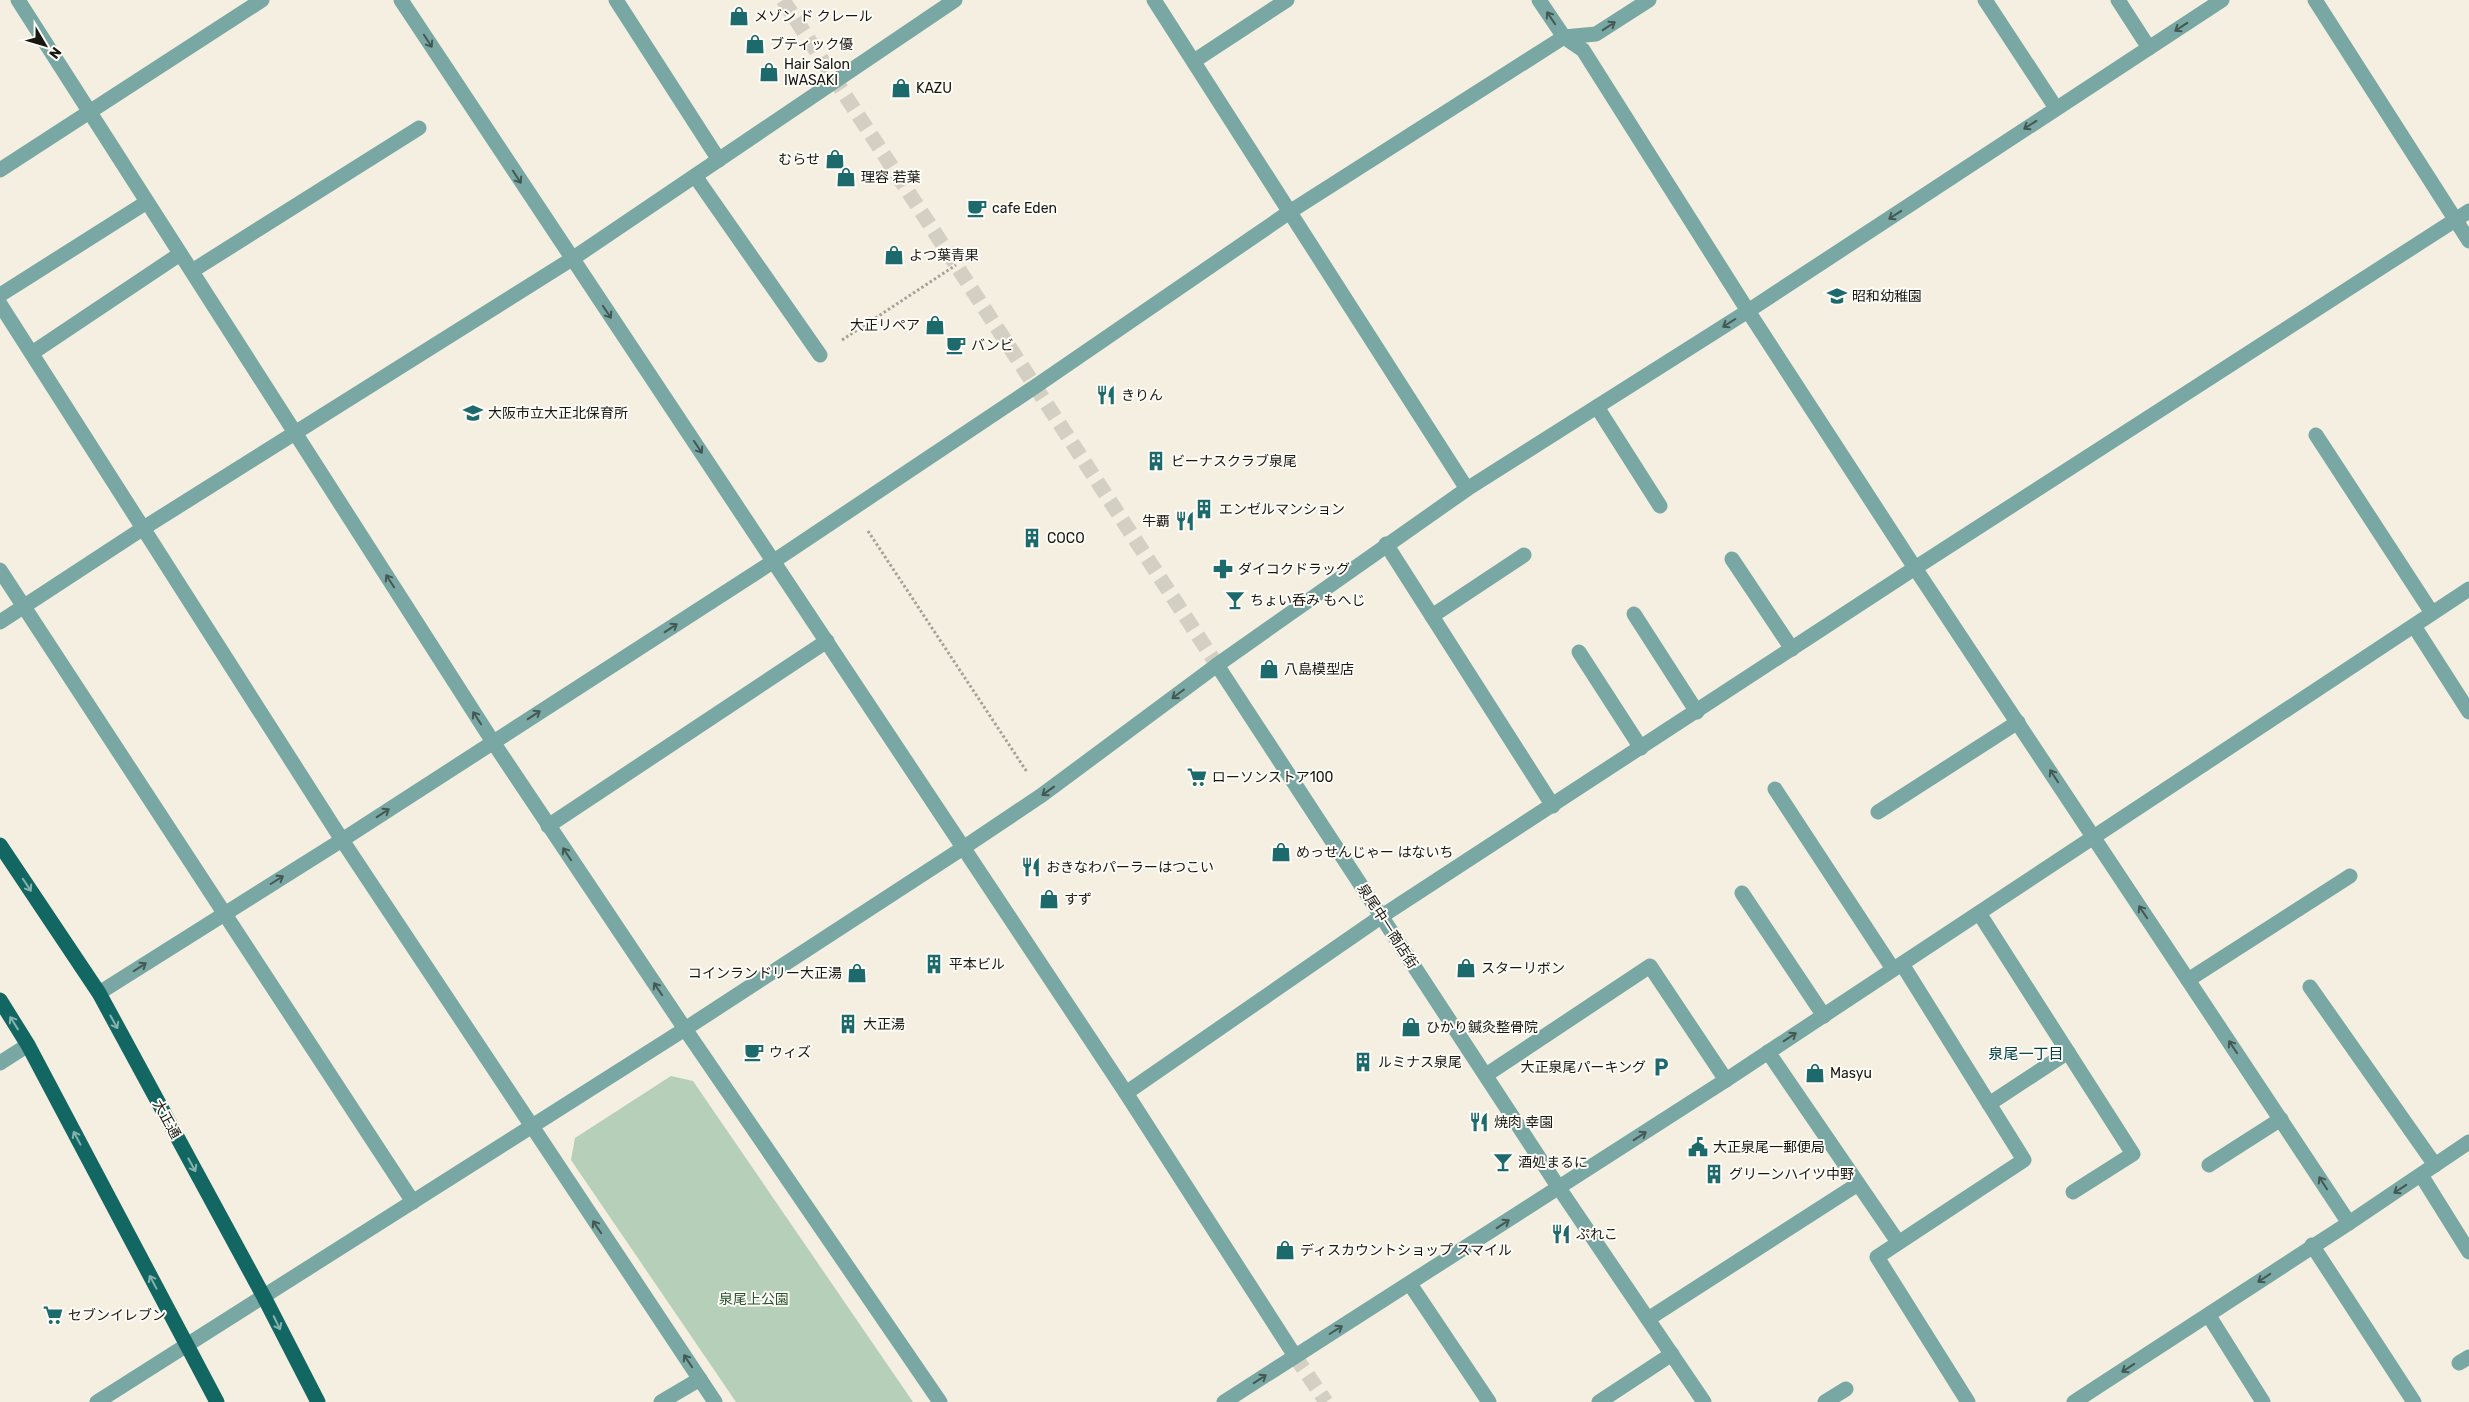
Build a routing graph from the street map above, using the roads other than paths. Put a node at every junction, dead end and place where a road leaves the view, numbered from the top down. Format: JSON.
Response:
{"nodes":[{"id":1,"x":18,"y":0,"type":"edge"},
{"id":2,"x":262,"y":0,"type":"edge"},
{"id":3,"x":401,"y":0,"type":"edge"},
{"id":4,"x":616,"y":0,"type":"edge"},
{"id":5,"x":955,"y":0,"type":"edge"},
{"id":6,"x":1154,"y":0,"type":"edge"},
{"id":7,"x":1287,"y":0,"type":"edge"},
{"id":8,"x":1539,"y":0,"type":"edge"},
{"id":9,"x":1649,"y":0,"type":"edge"},
{"id":10,"x":1984,"y":0,"type":"edge"},
{"id":11,"x":2118,"y":0,"type":"edge"},
{"id":12,"x":2222,"y":0,"type":"edge"},
{"id":13,"x":2315,"y":0,"type":"edge"},
{"id":14,"x":1564,"y":37,"type":"junction"},
{"id":15,"x":2149,"y":48,"type":"junction"},
{"id":16,"x":1194,"y":61,"type":"junction"},
{"id":17,"x":2056,"y":108,"type":"junction"},
{"id":18,"x":89,"y":112,"type":"junction"},
{"id":19,"x":419,"y":128,"type":"dead end"},
{"id":20,"x":720,"y":160,"type":"junction"},
{"id":21,"x":0,"y":170,"type":"edge"},
{"id":22,"x":694,"y":176,"type":"junction"},
{"id":23,"x":148,"y":202,"type":"junction"},
{"id":24,"x":2469,"y":210,"type":"edge"},
{"id":25,"x":1291,"y":211,"type":"junction"},
{"id":26,"x":2456,"y":219,"type":"junction"},
{"id":27,"x":2469,"y":240,"type":"edge"},
{"id":28,"x":180,"y":254,"type":"junction"},
{"id":29,"x":572,"y":259,"type":"junction"},
{"id":30,"x":192,"y":271,"type":"junction"},
{"id":31,"x":0,"y":295,"type":"edge"},
{"id":32,"x":0,"y":304,"type":"edge"},
{"id":33,"x":1748,"y":311,"type":"junction"},
{"id":34,"x":32,"y":353,"type":"junction"},
{"id":35,"x":820,"y":355,"type":"road end"},
{"id":36,"x":1597,"y":407,"type":"junction"},
{"id":37,"x":296,"y":434,"type":"junction"},
{"id":38,"x":2316,"y":435,"type":"dead end"},
{"id":39,"x":1467,"y":489,"type":"junction"},
{"id":40,"x":1660,"y":506,"type":"dead end"},
{"id":41,"x":142,"y":529,"type":"junction"},
{"id":42,"x":1386,"y":544,"type":"junction"},
{"id":43,"x":1524,"y":555,"type":"dead end"},
{"id":44,"x":1732,"y":559,"type":"dead end"},
{"id":45,"x":774,"y":561,"type":"junction"},
{"id":46,"x":1915,"y":568,"type":"junction"},
{"id":47,"x":0,"y":570,"type":"edge"},
{"id":48,"x":2469,"y":589,"type":"edge"},
{"id":49,"x":23,"y":607,"type":"junction"},
{"id":50,"x":2432,"y":613,"type":"junction"},
{"id":51,"x":1634,"y":614,"type":"dead end"},
{"id":52,"x":1432,"y":616,"type":"junction"},
{"id":53,"x":0,"y":622,"type":"edge"},
{"id":54,"x":2414,"y":626,"type":"junction"},
{"id":55,"x":827,"y":641,"type":"junction"},
{"id":56,"x":1792,"y":649,"type":"junction"},
{"id":57,"x":1579,"y":652,"type":"dead end"},
{"id":58,"x":1217,"y":665,"type":"junction"},
{"id":59,"x":1697,"y":712,"type":"junction"},
{"id":60,"x":2469,"y":712,"type":"edge"},
{"id":61,"x":2018,"y":722,"type":"junction"},
{"id":62,"x":493,"y":742,"type":"junction"},
{"id":63,"x":1641,"y":748,"type":"junction"},
{"id":64,"x":1775,"y":789,"type":"dead end"},
{"id":65,"x":1553,"y":806,"type":"junction"},
{"id":66,"x":1878,"y":812,"type":"dead end"},
{"id":67,"x":548,"y":826,"type":"junction"},
{"id":68,"x":2094,"y":838,"type":"junction"},
{"id":69,"x":342,"y":840,"type":"junction"},
{"id":70,"x":0,"y":845,"type":"edge"},
{"id":71,"x":963,"y":848,"type":"junction"},
{"id":72,"x":2350,"y":876,"type":"dead end"},
{"id":73,"x":1742,"y":893,"type":"dead end"},
{"id":74,"x":1979,"y":913,"type":"junction"},
{"id":75,"x":223,"y":914,"type":"junction"},
{"id":76,"x":1382,"y":916,"type":"junction"},
{"id":77,"x":1898,"y":967,"type":"junction"},
{"id":78,"x":2188,"y":980,"type":"junction"},
{"id":79,"x":2310,"y":987,"type":"dead end"},
{"id":80,"x":99,"y":993,"type":"junction"},
{"id":81,"x":0,"y":1000,"type":"edge"},
{"id":82,"x":1824,"y":1016,"type":"junction"},
{"id":83,"x":685,"y":1029,"type":"junction"},
{"id":84,"x":28,"y":1045,"type":"junction"},
{"id":85,"x":1768,"y":1052,"type":"junction"},
{"id":86,"x":2068,"y":1052,"type":"junction"},
{"id":87,"x":0,"y":1063,"type":"edge"},
{"id":88,"x":1486,"y":1075,"type":"junction"},
{"id":89,"x":1726,"y":1080,"type":"junction"},
{"id":90,"x":1126,"y":1093,"type":"junction"},
{"id":91,"x":1989,"y":1104,"type":"junction"},
{"id":92,"x":2281,"y":1119,"type":"junction"},
{"id":93,"x":530,"y":1127,"type":"junction"},
{"id":94,"x":2469,"y":1142,"type":"edge"},
{"id":95,"x":2208,"y":1165,"type":"dead end"},
{"id":96,"x":2435,"y":1165,"type":"junction"},
{"id":97,"x":2421,"y":1175,"type":"junction"},
{"id":98,"x":1858,"y":1184,"type":"junction"},
{"id":99,"x":1559,"y":1188,"type":"junction"},
{"id":100,"x":2073,"y":1192,"type":"dead end"},
{"id":101,"x":413,"y":1202,"type":"junction"},
{"id":102,"x":2349,"y":1224,"type":"junction"},
{"id":103,"x":1898,"y":1242,"type":"junction"},
{"id":104,"x":2312,"y":1245,"type":"junction"},
{"id":105,"x":2469,"y":1252,"type":"edge"},
{"id":106,"x":1410,"y":1284,"type":"junction"},
{"id":107,"x":264,"y":1296,"type":"junction"},
{"id":108,"x":2209,"y":1316,"type":"junction"},
{"id":109,"x":1648,"y":1319,"type":"junction"},
{"id":110,"x":186,"y":1346,"type":"junction"},
{"id":111,"x":1672,"y":1354,"type":"junction"},
{"id":112,"x":1295,"y":1356,"type":"junction"},
{"id":113,"x":700,"y":1379,"type":"junction"},
{"id":114,"x":1846,"y":1389,"type":"dead end"},
{"id":115,"x":2082,"y":1400,"type":"edge"},
{"id":116,"x":97,"y":1402,"type":"edge"},
{"id":117,"x":217,"y":1402,"type":"edge"},
{"id":118,"x":318,"y":1402,"type":"edge"},
{"id":119,"x":661,"y":1402,"type":"edge"},
{"id":120,"x":715,"y":1402,"type":"edge"},
{"id":121,"x":940,"y":1402,"type":"edge"},
{"id":122,"x":1224,"y":1402,"type":"edge"},
{"id":123,"x":1489,"y":1402,"type":"edge"},
{"id":124,"x":1599,"y":1402,"type":"edge"},
{"id":125,"x":1704,"y":1402,"type":"edge"},
{"id":126,"x":1825,"y":1402,"type":"edge"},
{"id":127,"x":1968,"y":1402,"type":"edge"},
{"id":128,"x":2263,"y":1402,"type":"edge"},
{"id":129,"x":2414,"y":1402,"type":"edge"}],
"edges":[{"from":1,"to":18,"type":"street"},
{"from":2,"to":18,"type":"street"},
{"from":3,"to":29,"type":"street","one_way":true},
{"from":4,"to":20,"type":"street"},
{"from":5,"to":20,"type":"street"},
{"from":6,"to":16,"type":"street"},
{"from":7,"to":16,"type":"street"},
{"from":14,"to":8,"type":"street","one_way":true},
{"from":14,"to":9,"type":"street","one_way":true},
{"from":10,"to":17,"type":"street"},
{"from":11,"to":15,"type":"street"},
{"from":12,"to":15,"type":"street","one_way":true},
{"from":13,"to":26,"type":"street"},
{"from":14,"to":25,"type":"street"},
{"from":14,"to":33,"type":"street"},
{"from":15,"to":17,"type":"street"},
{"from":16,"to":25,"type":"street"},
{"from":17,"to":33,"type":"street","one_way":true},
{"from":18,"to":21,"type":"street"},
{"from":18,"to":23,"type":"street"},
{"from":19,"to":30,"type":"street"},
{"from":20,"to":22,"type":"street"},
{"from":22,"to":29,"type":"street"},
{"from":22,"to":35,"type":"street"},
{"from":23,"to":28,"type":"street"},
{"from":23,"to":31,"type":"street"},
{"from":24,"to":26,"type":"street"},
{"from":25,"to":39,"type":"street"},
{"from":25,"to":45,"type":"street"},
{"from":26,"to":27,"type":"street"},
{"from":26,"to":46,"type":"street"},
{"from":28,"to":30,"type":"street"},
{"from":28,"to":34,"type":"street"},
{"from":29,"to":37,"type":"street"},
{"from":29,"to":45,"type":"street","one_way":true},
{"from":30,"to":37,"type":"street"},
{"from":32,"to":34,"type":"street"},
{"from":33,"to":36,"type":"street","one_way":true},
{"from":33,"to":46,"type":"street"},
{"from":34,"to":41,"type":"street"},
{"from":36,"to":39,"type":"street"},
{"from":36,"to":40,"type":"street"},
{"from":37,"to":41,"type":"street"},
{"from":62,"to":37,"type":"street","one_way":true},
{"from":38,"to":50,"type":"street"},
{"from":39,"to":42,"type":"street"},
{"from":41,"to":49,"type":"street"},
{"from":41,"to":69,"type":"street"},
{"from":42,"to":52,"type":"street"},
{"from":42,"to":58,"type":"street"},
{"from":43,"to":52,"type":"street"},
{"from":44,"to":56,"type":"street"},
{"from":45,"to":55,"type":"street"},
{"from":62,"to":45,"type":"street","one_way":true},
{"from":46,"to":56,"type":"street"},
{"from":46,"to":61,"type":"street"},
{"from":47,"to":49,"type":"street"},
{"from":48,"to":50,"type":"street"},
{"from":49,"to":53,"type":"street"},
{"from":49,"to":75,"type":"street"},
{"from":50,"to":54,"type":"street"},
{"from":51,"to":59,"type":"street"},
{"from":52,"to":65,"type":"street"},
{"from":54,"to":60,"type":"street"},
{"from":54,"to":68,"type":"street"},
{"from":55,"to":67,"type":"street"},
{"from":55,"to":71,"type":"street"},
{"from":56,"to":59,"type":"street"},
{"from":57,"to":63,"type":"street"},
{"from":58,"to":71,"type":"street","one_way":true},
{"from":58,"to":76,"type":"street","name":"泉尾中一商店街"},
{"from":59,"to":63,"type":"street"},
{"from":61,"to":66,"type":"street"},
{"from":68,"to":61,"type":"street","one_way":true},
{"from":62,"to":67,"type":"street"},
{"from":69,"to":62,"type":"street","one_way":true},
{"from":63,"to":65,"type":"street"},
{"from":64,"to":77,"type":"street"},
{"from":65,"to":76,"type":"street"},
{"from":83,"to":67,"type":"street","one_way":true},
{"from":68,"to":74,"type":"street"},
{"from":78,"to":68,"type":"street","one_way":true},
{"from":75,"to":69,"type":"street","one_way":true},
{"from":69,"to":93,"type":"street"},
{"from":70,"to":80,"type":"main road","name":"大正通","one_way":true},
{"from":71,"to":83,"type":"street"},
{"from":71,"to":90,"type":"street"},
{"from":72,"to":78,"type":"street"},
{"from":73,"to":82,"type":"street"},
{"from":74,"to":77,"type":"street"},
{"from":74,"to":86,"type":"street"},
{"from":80,"to":75,"type":"street","one_way":true},
{"from":75,"to":101,"type":"street"},
{"from":76,"to":88,"type":"street","name":"泉尾中一商店街"},
{"from":76,"to":90,"type":"street"},
{"from":77,"to":82,"type":"street"},
{"from":77,"to":91,"type":"street"},
{"from":92,"to":78,"type":"street","one_way":true},
{"from":79,"to":96,"type":"street"},
{"from":80,"to":107,"type":"main road","name":"大正通","one_way":true},
{"from":84,"to":81,"type":"main road","one_way":true},
{"from":85,"to":82,"type":"street","one_way":true},
{"from":83,"to":93,"type":"street"},
{"from":83,"to":121,"type":"street"},
{"from":84,"to":87,"type":"street"},
{"from":110,"to":84,"type":"main road","one_way":true},
{"from":85,"to":89,"type":"street"},
{"from":85,"to":98,"type":"street"},
{"from":86,"to":91,"type":"street"},
{"from":86,"to":100,"type":"street"},
{"from":88,"to":89,"type":"street"},
{"from":88,"to":99,"type":"street","name":"泉尾中一商店街"},
{"from":99,"to":89,"type":"street","one_way":true},
{"from":90,"to":112,"type":"street"},
{"from":91,"to":103,"type":"street"},
{"from":92,"to":95,"type":"street"},
{"from":102,"to":92,"type":"street","one_way":true},
{"from":93,"to":101,"type":"street"},
{"from":113,"to":93,"type":"street","one_way":true},
{"from":94,"to":96,"type":"street"},
{"from":96,"to":97,"type":"street"},
{"from":97,"to":102,"type":"street","one_way":true},
{"from":97,"to":105,"type":"street"},
{"from":98,"to":103,"type":"street"},
{"from":98,"to":109,"type":"street"},
{"from":106,"to":99,"type":"street","one_way":true},
{"from":99,"to":109,"type":"street","name":"泉尾中一商店街"},
{"from":101,"to":107,"type":"street"},
{"from":102,"to":104,"type":"street"},
{"from":103,"to":127,"type":"street"},
{"from":104,"to":108,"type":"street","one_way":true},
{"from":104,"to":129,"type":"street"},
{"from":112,"to":106,"type":"street","one_way":true},
{"from":106,"to":123,"type":"street"},
{"from":107,"to":110,"type":"street"},
{"from":107,"to":118,"type":"main road","name":"大正通","one_way":true},
{"from":108,"to":115,"type":"street","one_way":true},
{"from":108,"to":128,"type":"street"},
{"from":109,"to":111,"type":"street","name":"泉尾中一商店街"},
{"from":110,"to":116,"type":"street"},
{"from":110,"to":117,"type":"main road"},
{"from":111,"to":124,"type":"street"},
{"from":111,"to":125,"type":"street","name":"泉尾中一商店街"},
{"from":122,"to":112,"type":"street","one_way":true},
{"from":113,"to":119,"type":"street"},
{"from":113,"to":120,"type":"street"},
{"from":114,"to":126,"type":"street"}]}
